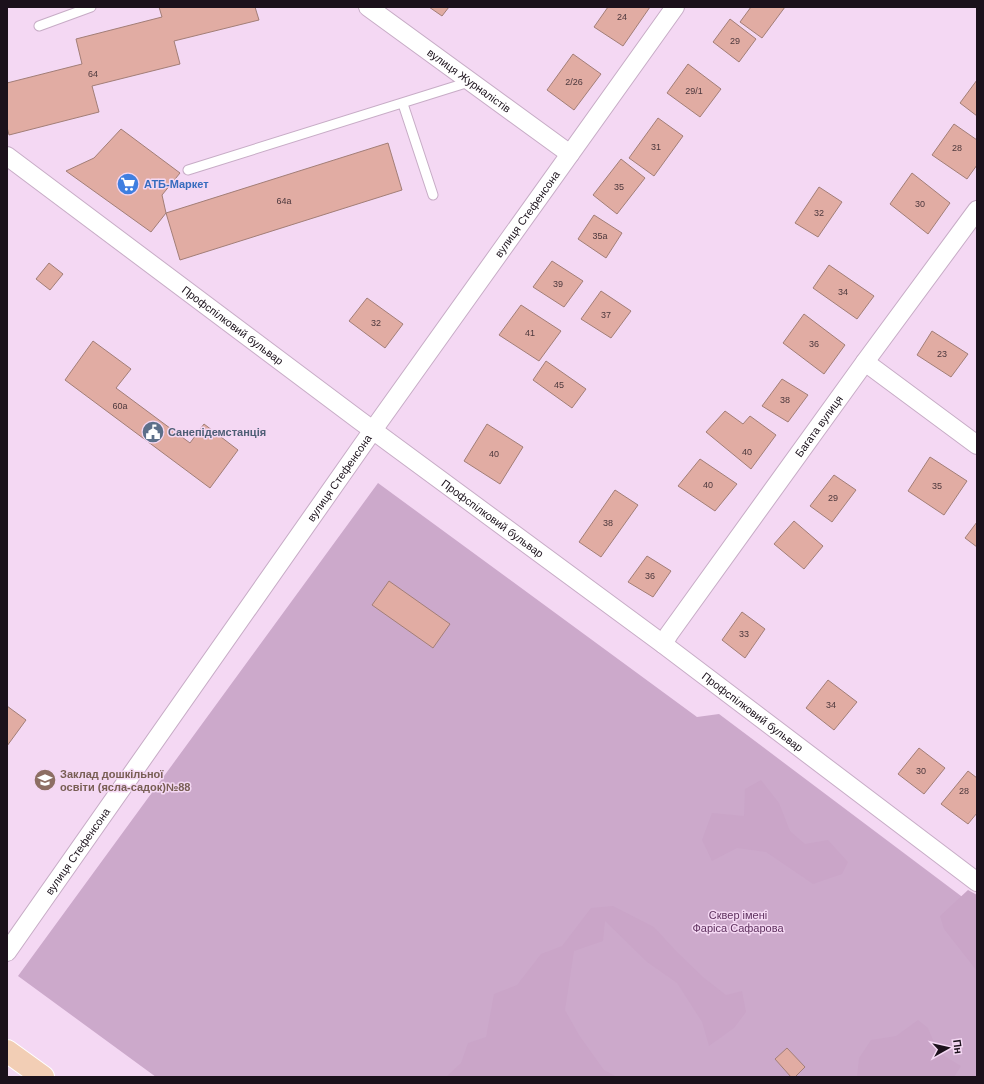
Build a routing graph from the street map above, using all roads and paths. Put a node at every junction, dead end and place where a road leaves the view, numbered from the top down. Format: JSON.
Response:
{"nodes":[{"id":1,"x":91,"y":7,"type":"edge"},
{"id":2,"x":368,"y":7,"type":"edge"},
{"id":3,"x":675,"y":7,"type":"edge"},
{"id":4,"x":39,"y":26,"type":"dead end"},
{"id":5,"x":469,"y":82,"type":"junction"},
{"id":6,"x":403,"y":104,"type":"junction"},
{"id":7,"x":570,"y":154,"type":"junction"},
{"id":8,"x":7,"y":156,"type":"edge"},
{"id":9,"x":188,"y":170,"type":"dead end"},
{"id":10,"x":433,"y":195,"type":"dead end"},
{"id":11,"x":977,"y":210,"type":"edge"},
{"id":12,"x":865,"y":362,"type":"junction"},
{"id":13,"x":373,"y":430,"type":"junction"},
{"id":14,"x":977,"y":445,"type":"edge"},
{"id":15,"x":663,"y":644,"type":"junction"},
{"id":16,"x":977,"y":882,"type":"edge"},
{"id":17,"x":7,"y":952,"type":"edge"},
{"id":18,"x":7,"y":1051,"type":"edge"},
{"id":19,"x":42,"y":1077,"type":"edge"}],
"edges":[{"from":1,"to":4,"type":"lane"},
{"from":2,"to":5,"type":"street","name":"вулиця Журналістів"},
{"from":3,"to":7,"type":"street","name":"вулиця Стефенсона"},
{"from":5,"to":6,"type":"lane"},
{"from":5,"to":7,"type":"street","name":"вулиця Журналістів"},
{"from":6,"to":9,"type":"lane"},
{"from":6,"to":10,"type":"lane"},
{"from":7,"to":13,"type":"street","name":"вулиця Стефенсона"},
{"from":8,"to":13,"type":"street","name":"Профспілковий бульвар"},
{"from":11,"to":12,"type":"street","name":"Багата вулиця"},
{"from":12,"to":14,"type":"street"},
{"from":12,"to":15,"type":"street","name":"Багата вулиця"},
{"from":13,"to":15,"type":"street","name":"Профспілковий бульвар"},
{"from":13,"to":17,"type":"street","name":"вулиця Стефенсона"},
{"from":15,"to":16,"type":"street","name":"Профспілковий бульвар"},
{"from":18,"to":19,"type":"main road"}]}
